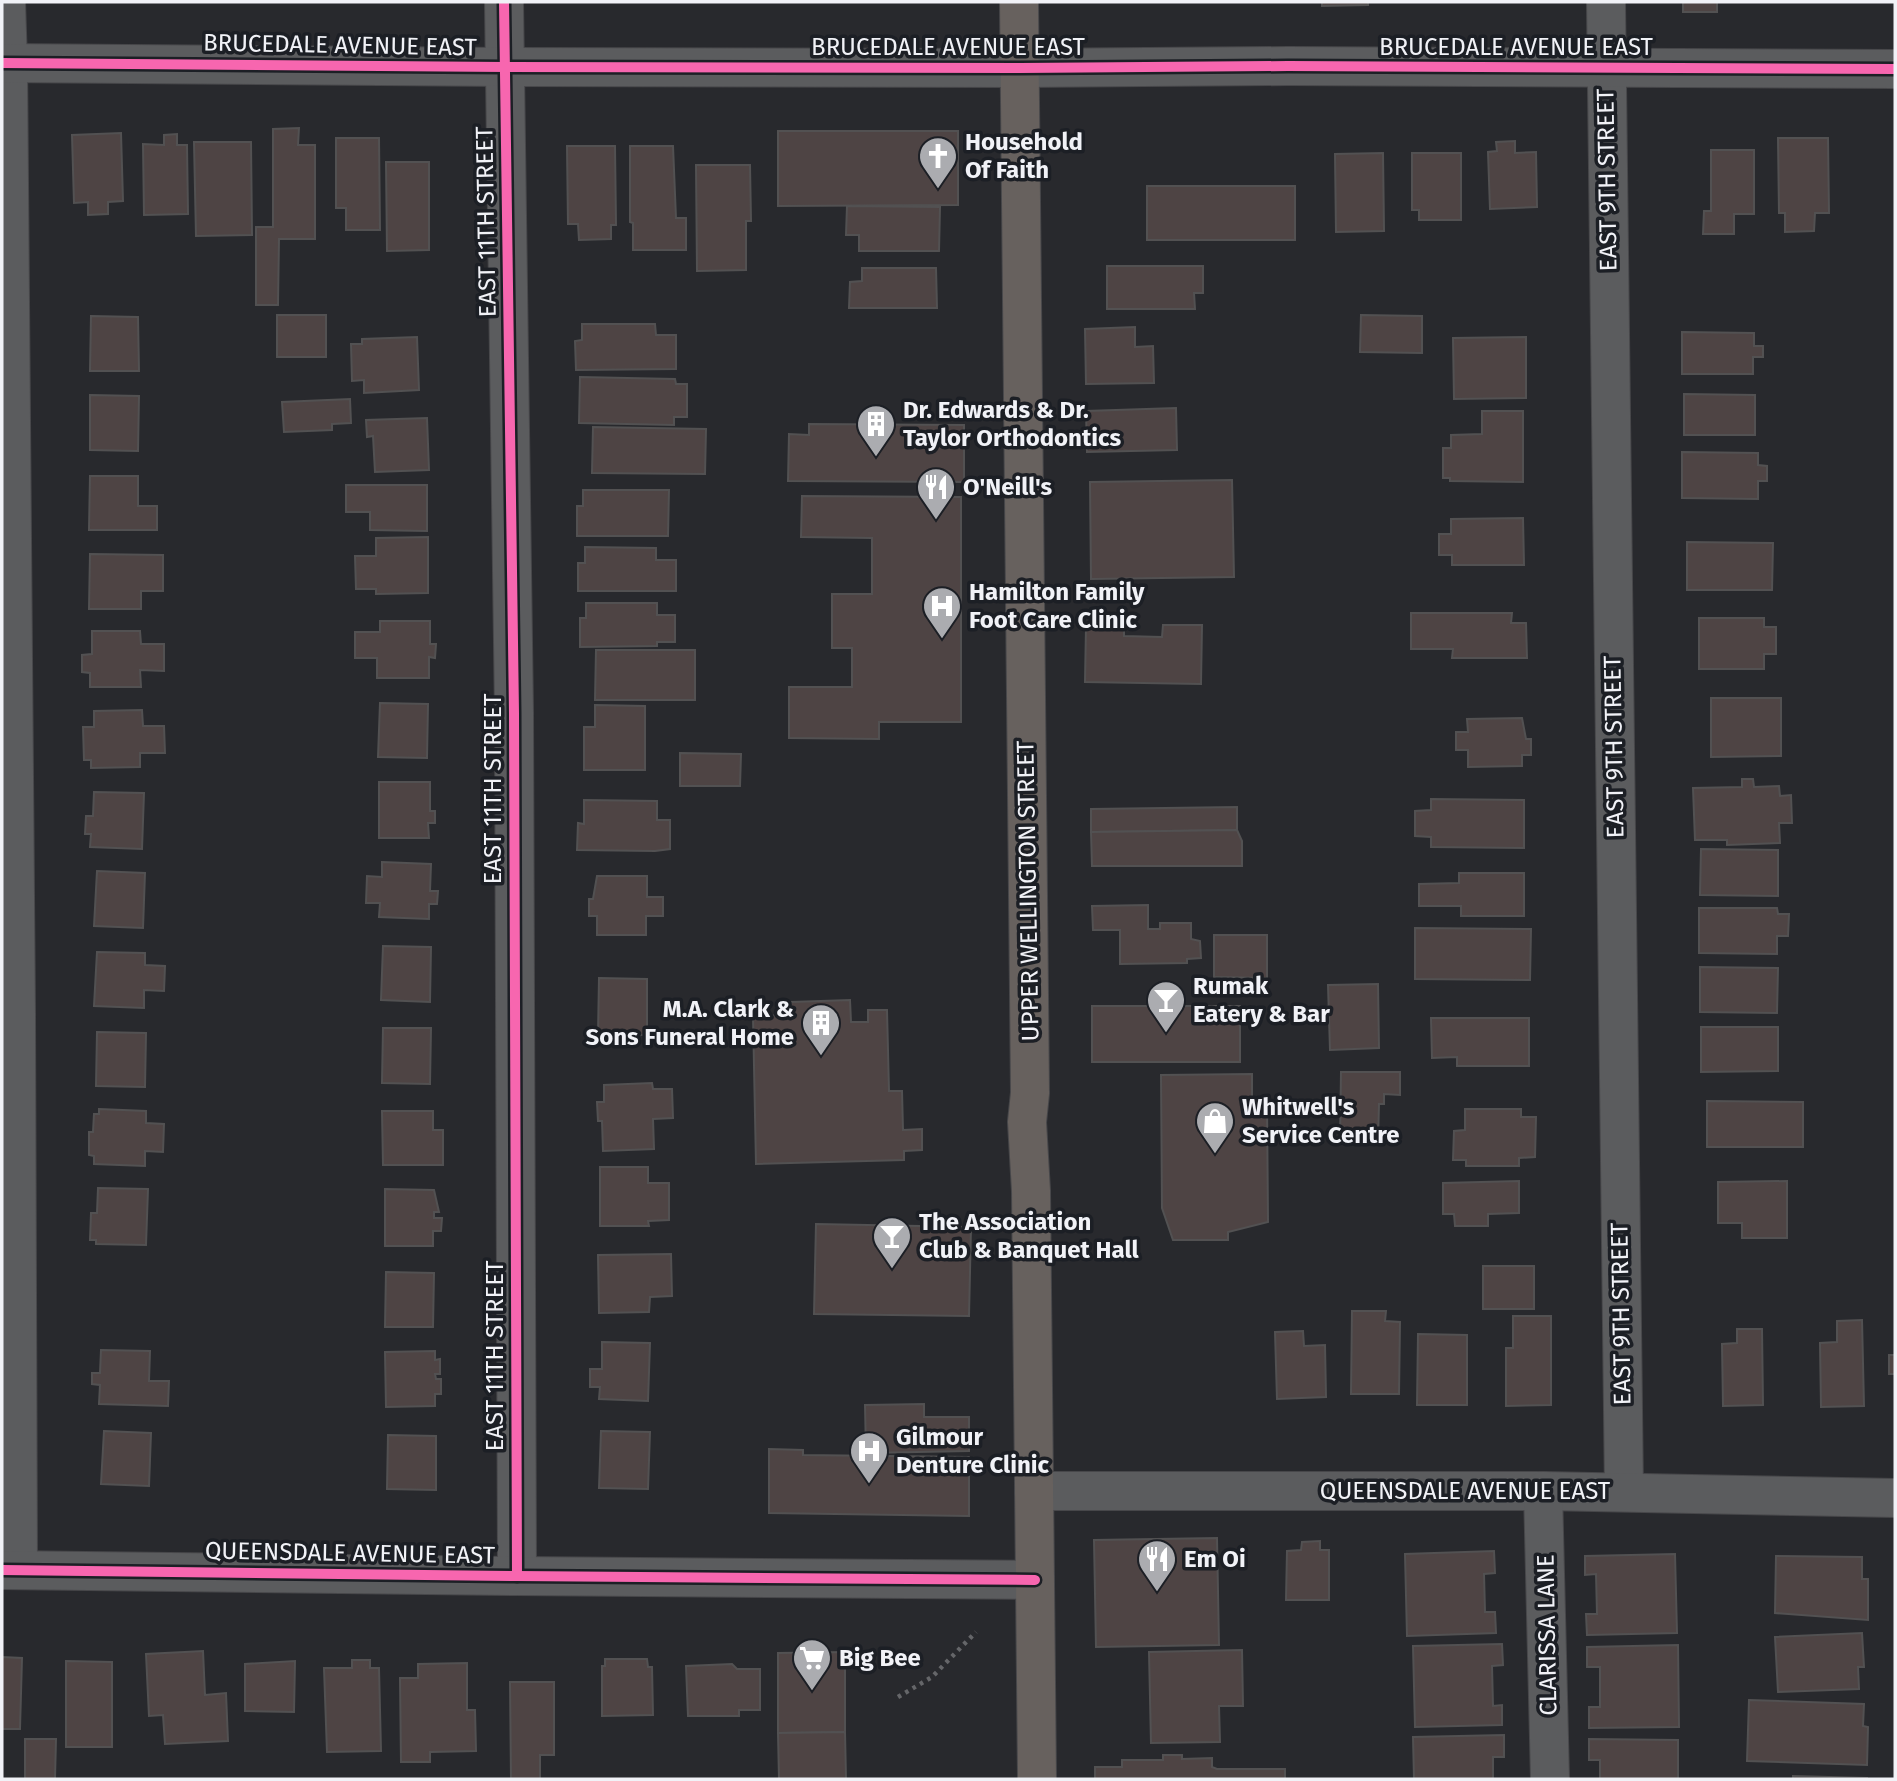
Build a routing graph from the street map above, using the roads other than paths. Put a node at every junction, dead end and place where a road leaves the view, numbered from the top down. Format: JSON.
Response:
{"nodes":[{"id":1,"x":6,"y":2,"type":"edge"},
{"id":2,"x":503,"y":2,"type":"edge"},
{"id":3,"x":1019,"y":2,"type":"edge"},
{"id":4,"x":1606,"y":2,"type":"edge"},
{"id":5,"x":5,"y":63,"type":"edge"},
{"id":6,"x":505,"y":67,"type":"junction"},
{"id":7,"x":1020,"y":68,"type":"junction"},
{"id":8,"x":1606,"y":69,"type":"junction"},
{"id":9,"x":1895,"y":69,"type":"edge"},
{"id":10,"x":1034,"y":1491,"type":"junction"},
{"id":11,"x":1543,"y":1491,"type":"junction"},
{"id":12,"x":1624,"y":1492,"type":"junction"},
{"id":13,"x":1895,"y":1498,"type":"edge"},
{"id":14,"x":10,"y":1570,"type":"edge"},
{"id":15,"x":517,"y":1576,"type":"junction"},
{"id":16,"x":1035,"y":1580,"type":"junction"},
{"id":17,"x":1037,"y":1779,"type":"edge"},
{"id":18,"x":1550,"y":1779,"type":"edge"}],
"edges":[{"from":1,"to":5,"type":"street"},
{"from":2,"to":6,"type":"street","name":"EAST 11TH STREET"},
{"from":3,"to":7,"type":"main road","name":"UPPER WELLINGTON STREET"},
{"from":4,"to":8,"type":"street","name":"EAST 9TH STREET"},
{"from":5,"to":6,"type":"street","name":"BRUCEDALE AVENUE EAST"},
{"from":5,"to":14,"type":"street"},
{"from":6,"to":7,"type":"street","name":"BRUCEDALE AVENUE EAST"},
{"from":6,"to":15,"type":"street","name":"EAST 11TH STREET"},
{"from":7,"to":8,"type":"street","name":"BRUCEDALE AVENUE EAST"},
{"from":7,"to":10,"type":"main road","name":"UPPER WELLINGTON STREET"},
{"from":8,"to":9,"type":"street","name":"BRUCEDALE AVENUE EAST"},
{"from":8,"to":12,"type":"street","name":"EAST 9TH STREET"},
{"from":10,"to":11,"type":"street","name":"QUEENSDALE AVENUE EAST"},
{"from":10,"to":16,"type":"main road","name":"UPPER WELLINGTON STREET"},
{"from":11,"to":12,"type":"street","name":"QUEENSDALE AVENUE EAST"},
{"from":11,"to":18,"type":"street","name":"CLARISSA LANE"},
{"from":12,"to":13,"type":"street","name":"QUEENSDALE AVENUE EAST"},
{"from":14,"to":15,"type":"street","name":"QUEENSDALE AVENUE EAST"},
{"from":15,"to":16,"type":"street","name":"QUEENSDALE AVENUE EAST"},
{"from":16,"to":17,"type":"main road","name":"UPPER WELLINGTON STREET"}]}
